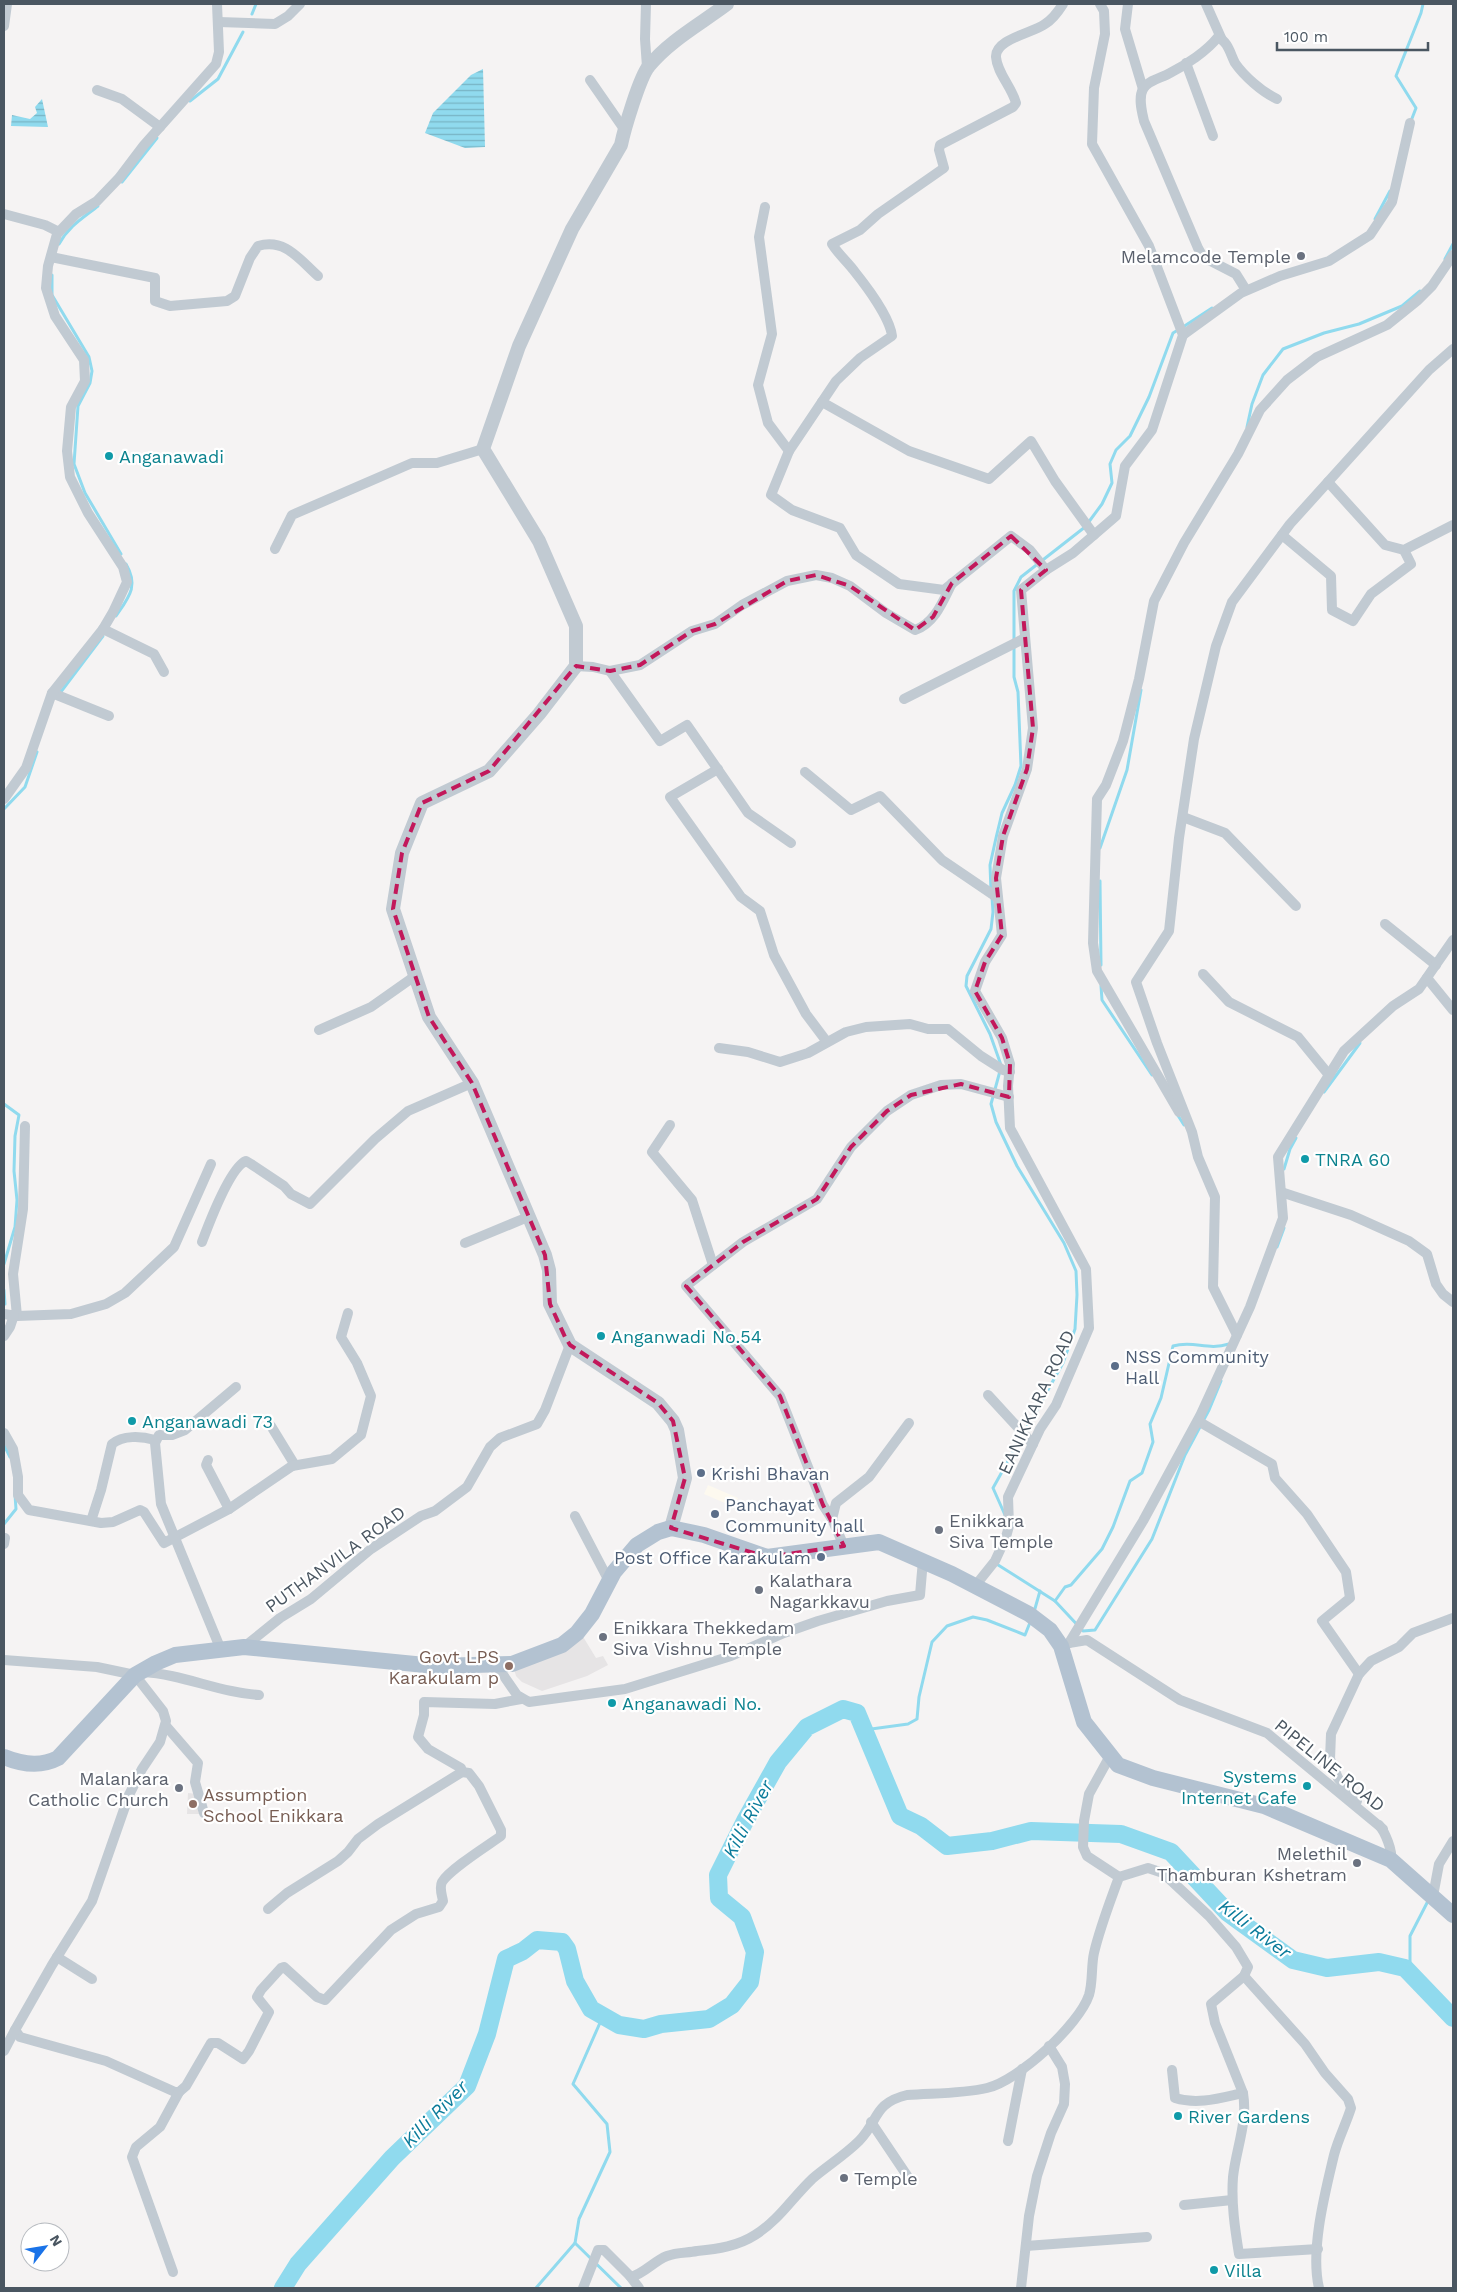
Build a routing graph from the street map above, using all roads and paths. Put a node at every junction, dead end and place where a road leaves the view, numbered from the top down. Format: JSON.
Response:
{"nodes":[{"id":1,"x":7,"y":4,"type":"edge"},
{"id":2,"x":217,"y":4,"type":"edge"},
{"id":3,"x":300,"y":4,"type":"edge"},
{"id":4,"x":646,"y":4,"type":"edge"},
{"id":5,"x":727,"y":4,"type":"edge"},
{"id":6,"x":1063,"y":4,"type":"edge"},
{"id":7,"x":1100,"y":4,"type":"edge"},
{"id":8,"x":1128,"y":4,"type":"edge"},
{"id":9,"x":1206,"y":4,"type":"edge"},
{"id":10,"x":219,"y":22,"type":"junction"},
{"id":11,"x":4,"y":26,"type":"edge"},
{"id":12,"x":1222,"y":40,"type":"junction"},
{"id":13,"x":1186,"y":63,"type":"junction"},
{"id":14,"x":647,"y":67,"type":"junction"},
{"id":15,"x":590,"y":80,"type":"dead end"},
{"id":16,"x":1143,"y":89,"type":"junction"},
{"id":17,"x":97,"y":90,"type":"dead end"},
{"id":18,"x":1277,"y":99,"type":"dead end"},
{"id":19,"x":1410,"y":123,"type":"dead end"},
{"id":20,"x":160,"y":127,"type":"junction"},
{"id":21,"x":624,"y":129,"type":"junction"},
{"id":22,"x":1213,"y":136,"type":"dead end"},
{"id":23,"x":765,"y":207,"type":"dead end"},
{"id":24,"x":4,"y":214,"type":"edge"},
{"id":25,"x":59,"y":232,"type":"junction"},
{"id":26,"x":1453,"y":255,"type":"edge"},
{"id":27,"x":51,"y":257,"type":"junction"},
{"id":28,"x":318,"y":276,"type":"dead end"},
{"id":29,"x":1245,"y":288,"type":"junction"},
{"id":30,"x":1182,"y":331,"type":"junction"},
{"id":31,"x":1453,"y":349,"type":"edge"},
{"id":32,"x":822,"y":402,"type":"junction"},
{"id":33,"x":483,"y":449,"type":"junction"},
{"id":34,"x":789,"y":451,"type":"junction"},
{"id":35,"x":1328,"y":482,"type":"junction"},
{"id":36,"x":1453,"y":525,"type":"edge"},
{"id":37,"x":1094,"y":535,"type":"junction"},
{"id":38,"x":1282,"y":535,"type":"junction"},
{"id":39,"x":275,"y":549,"type":"dead end"},
{"id":40,"x":1404,"y":550,"type":"junction"},
{"id":41,"x":1042,"y":564,"type":"junction"},
{"id":42,"x":952,"y":583,"type":"junction"},
{"id":43,"x":102,"y":629,"type":"junction"},
{"id":44,"x":1025,"y":638,"type":"junction"},
{"id":45,"x":576,"y":666,"type":"junction"},
{"id":46,"x":610,"y":671,"type":"junction"},
{"id":47,"x":164,"y":672,"type":"dead end"},
{"id":48,"x":52,"y":693,"type":"junction"},
{"id":49,"x":904,"y":699,"type":"dead end"},
{"id":50,"x":109,"y":716,"type":"dead end"},
{"id":51,"x":718,"y":769,"type":"junction"},
{"id":52,"x":805,"y":772,"type":"dead end"},
{"id":53,"x":4,"y":799,"type":"edge"},
{"id":54,"x":1183,"y":817,"type":"junction"},
{"id":55,"x":791,"y":843,"type":"dead end"},
{"id":56,"x":998,"y":898,"type":"junction"},
{"id":57,"x":1296,"y":906,"type":"dead end"},
{"id":58,"x":1385,"y":924,"type":"dead end"},
{"id":59,"x":1453,"y":940,"type":"edge"},
{"id":60,"x":1436,"y":965,"type":"junction"},
{"id":61,"x":1203,"y":974,"type":"dead end"},
{"id":62,"x":415,"y":976,"type":"junction"},
{"id":63,"x":1427,"y":978,"type":"junction"},
{"id":64,"x":1453,"y":1010,"type":"edge"},
{"id":65,"x":318,"y":1030,"type":"dead end"},
{"id":66,"x":827,"y":1042,"type":"junction"},
{"id":67,"x":719,"y":1048,"type":"dead end"},
{"id":68,"x":1010,"y":1072,"type":"junction"},
{"id":69,"x":1329,"y":1075,"type":"junction"},
{"id":70,"x":472,"y":1083,"type":"junction"},
{"id":71,"x":1005,"y":1096,"type":"junction"},
{"id":72,"x":670,"y":1125,"type":"dead end"},
{"id":73,"x":25,"y":1126,"type":"dead end"},
{"id":74,"x":1192,"y":1132,"type":"junction"},
{"id":75,"x":212,"y":1164,"type":"dead end"},
{"id":76,"x":1281,"y":1192,"type":"junction"},
{"id":77,"x":528,"y":1217,"type":"junction"},
{"id":78,"x":202,"y":1242,"type":"dead end"},
{"id":79,"x":465,"y":1243,"type":"dead end"},
{"id":80,"x":713,"y":1266,"type":"junction"},
{"id":81,"x":1453,"y":1302,"type":"edge"},
{"id":82,"x":348,"y":1312,"type":"dead end"},
{"id":83,"x":11,"y":1315,"type":"edge"},
{"id":84,"x":4,"y":1336,"type":"edge"},
{"id":85,"x":1236,"y":1339,"type":"junction"},
{"id":86,"x":570,"y":1345,"type":"junction"},
{"id":87,"x":236,"y":1387,"type":"dead end"},
{"id":88,"x":988,"y":1395,"type":"dead end"},
{"id":89,"x":1198,"y":1421,"type":"junction"},
{"id":90,"x":909,"y":1423,"type":"dead end"},
{"id":91,"x":272,"y":1426,"type":"dead end"},
{"id":92,"x":4,"y":1433,"type":"edge"},
{"id":93,"x":155,"y":1440,"type":"junction"},
{"id":94,"x":1033,"y":1444,"type":"junction"},
{"id":95,"x":208,"y":1460,"type":"dead end"},
{"id":96,"x":292,"y":1466,"type":"junction"},
{"id":97,"x":229,"y":1508,"type":"junction"},
{"id":98,"x":574,"y":1516,"type":"dead end"},
{"id":99,"x":832,"y":1519,"type":"junction"},
{"id":100,"x":91,"y":1521,"type":"junction"},
{"id":101,"x":671,"y":1528,"type":"junction"},
{"id":102,"x":175,"y":1539,"type":"junction"},
{"id":103,"x":844,"y":1546,"type":"junction"},
{"id":104,"x":923,"y":1560,"type":"junction"},
{"id":105,"x":609,"y":1581,"type":"junction"},
{"id":106,"x":976,"y":1586,"type":"junction"},
{"id":107,"x":1453,"y":1618,"type":"edge"},
{"id":108,"x":1065,"y":1645,"type":"junction"},
{"id":109,"x":244,"y":1647,"type":"junction"},
{"id":110,"x":221,"y":1650,"type":"junction"},
{"id":111,"x":4,"y":1660,"type":"edge"},
{"id":112,"x":497,"y":1666,"type":"junction"},
{"id":113,"x":138,"y":1674,"type":"junction"},
{"id":114,"x":1359,"y":1674,"type":"junction"},
{"id":115,"x":259,"y":1695,"type":"dead end"},
{"id":116,"x":521,"y":1699,"type":"junction"},
{"id":117,"x":166,"y":1726,"type":"junction"},
{"id":118,"x":1110,"y":1756,"type":"junction"},
{"id":119,"x":4,"y":1757,"type":"edge"},
{"id":120,"x":462,"y":1772,"type":"junction"},
{"id":121,"x":204,"y":1812,"type":"dead end"},
{"id":122,"x":1382,"y":1829,"type":"junction"},
{"id":123,"x":1453,"y":1841,"type":"edge"},
{"id":124,"x":1391,"y":1860,"type":"junction"},
{"id":125,"x":1119,"y":1877,"type":"junction"},
{"id":126,"x":1431,"y":1894,"type":"junction"},
{"id":127,"x":268,"y":1909,"type":"dead end"},
{"id":128,"x":1453,"y":1915,"type":"edge"},
{"id":129,"x":57,"y":1957,"type":"junction"},
{"id":130,"x":1244,"y":1976,"type":"junction"},
{"id":131,"x":92,"y":1979,"type":"dead end"},
{"id":132,"x":15,"y":2030,"type":"junction"},
{"id":133,"x":1049,"y":2046,"type":"junction"},
{"id":134,"x":4,"y":2051,"type":"edge"},
{"id":135,"x":1022,"y":2069,"type":"junction"},
{"id":136,"x":1172,"y":2070,"type":"dead end"},
{"id":137,"x":179,"y":2092,"type":"junction"},
{"id":138,"x":1243,"y":2093,"type":"junction"},
{"id":139,"x":871,"y":2122,"type":"junction"},
{"id":140,"x":1008,"y":2141,"type":"dead end"},
{"id":141,"x":908,"y":2177,"type":"dead end"},
{"id":142,"x":1232,"y":2200,"type":"junction"},
{"id":143,"x":1184,"y":2205,"type":"dead end"},
{"id":144,"x":1147,"y":2237,"type":"dead end"},
{"id":145,"x":1026,"y":2246,"type":"junction"},
{"id":146,"x":1318,"y":2249,"type":"junction"},
{"id":147,"x":174,"y":2272,"type":"dead end"},
{"id":148,"x":630,"y":2276,"type":"junction"},
{"id":149,"x":583,"y":2288,"type":"edge"},
{"id":150,"x":639,"y":2288,"type":"edge"},
{"id":151,"x":1021,"y":2288,"type":"edge"},
{"id":152,"x":1319,"y":2288,"type":"edge"}],
"edges":[{"from":1,"to":11,"type":"street"},
{"from":2,"to":10,"type":"street"},
{"from":3,"to":10,"type":"street"},
{"from":4,"to":14,"type":"street"},
{"from":5,"to":14,"type":"street"},
{"from":6,"to":32,"type":"street"},
{"from":7,"to":30,"type":"street"},
{"from":8,"to":16,"type":"street"},
{"from":9,"to":12,"type":"street"},
{"from":10,"to":20,"type":"street"},
{"from":12,"to":13,"type":"street"},
{"from":12,"to":18,"type":"street"},
{"from":13,"to":16,"type":"street"},
{"from":13,"to":22,"type":"street"},
{"from":14,"to":21,"type":"street"},
{"from":15,"to":21,"type":"street"},
{"from":16,"to":29,"type":"street"},
{"from":17,"to":20,"type":"street"},
{"from":19,"to":29,"type":"street"},
{"from":20,"to":25,"type":"street"},
{"from":21,"to":33,"type":"street"},
{"from":23,"to":34,"type":"street"},
{"from":24,"to":25,"type":"street"},
{"from":25,"to":27,"type":"street"},
{"from":26,"to":74,"type":"street"},
{"from":27,"to":28,"type":"street"},
{"from":27,"to":43,"type":"street"},
{"from":29,"to":30,"type":"street"},
{"from":30,"to":37,"type":"street","name":"EANIKKARA ROAD"},
{"from":31,"to":35,"type":"street"},
{"from":32,"to":34,"type":"street"},
{"from":32,"to":37,"type":"street"},
{"from":33,"to":39,"type":"street"},
{"from":33,"to":45,"type":"street"},
{"from":34,"to":42,"type":"street"},
{"from":35,"to":38,"type":"street"},
{"from":35,"to":40,"type":"street"},
{"from":36,"to":40,"type":"street"},
{"from":37,"to":41,"type":"street","name":"EANIKKARA ROAD"},
{"from":38,"to":40,"type":"street"},
{"from":38,"to":54,"type":"street"},
{"from":41,"to":42,"type":"street"},
{"from":41,"to":44,"type":"street","name":"EANIKKARA ROAD"},
{"from":42,"to":46,"type":"street"},
{"from":43,"to":47,"type":"street"},
{"from":43,"to":48,"type":"street"},
{"from":44,"to":49,"type":"street"},
{"from":44,"to":56,"type":"street","name":"EANIKKARA ROAD"},
{"from":45,"to":46,"type":"street"},
{"from":45,"to":62,"type":"street"},
{"from":46,"to":51,"type":"street"},
{"from":48,"to":50,"type":"street"},
{"from":48,"to":53,"type":"street"},
{"from":51,"to":55,"type":"street"},
{"from":51,"to":66,"type":"street"},
{"from":52,"to":56,"type":"street"},
{"from":54,"to":57,"type":"street"},
{"from":54,"to":74,"type":"street"},
{"from":56,"to":68,"type":"street","name":"EANIKKARA ROAD"},
{"from":58,"to":60,"type":"street"},
{"from":59,"to":60,"type":"street"},
{"from":60,"to":63,"type":"street"},
{"from":61,"to":69,"type":"street"},
{"from":62,"to":65,"type":"street"},
{"from":62,"to":70,"type":"street"},
{"from":63,"to":64,"type":"street"},
{"from":63,"to":69,"type":"street"},
{"from":66,"to":67,"type":"street"},
{"from":66,"to":68,"type":"street"},
{"from":68,"to":71,"type":"street","name":"EANIKKARA ROAD"},
{"from":69,"to":76,"type":"street"},
{"from":70,"to":77,"type":"street"},
{"from":70,"to":78,"type":"street"},
{"from":71,"to":80,"type":"street"},
{"from":71,"to":94,"type":"street","name":"EANIKKARA ROAD"},
{"from":72,"to":80,"type":"street"},
{"from":73,"to":83,"type":"street"},
{"from":74,"to":85,"type":"street"},
{"from":75,"to":83,"type":"street"},
{"from":76,"to":81,"type":"street"},
{"from":76,"to":85,"type":"street"},
{"from":77,"to":79,"type":"street"},
{"from":77,"to":86,"type":"street"},
{"from":80,"to":99,"type":"street"},
{"from":82,"to":96,"type":"street"},
{"from":83,"to":84,"type":"street"},
{"from":85,"to":89,"type":"street"},
{"from":86,"to":101,"type":"street"},
{"from":86,"to":109,"type":"street","name":"PUTHANVILA ROAD"},
{"from":87,"to":93,"type":"street"},
{"from":88,"to":94,"type":"street"},
{"from":89,"to":108,"type":"street"},
{"from":89,"to":114,"type":"street"},
{"from":90,"to":99,"type":"street"},
{"from":91,"to":96,"type":"street"},
{"from":92,"to":100,"type":"street"},
{"from":93,"to":100,"type":"street"},
{"from":93,"to":102,"type":"street"},
{"from":94,"to":106,"type":"street","name":"EANIKKARA ROAD"},
{"from":95,"to":97,"type":"street"},
{"from":96,"to":97,"type":"street"},
{"from":97,"to":102,"type":"street"},
{"from":98,"to":105,"type":"street"},
{"from":99,"to":103,"type":"street"},
{"from":100,"to":102,"type":"street"},
{"from":101,"to":103,"type":"main road"},
{"from":101,"to":105,"type":"main road"},
{"from":102,"to":110,"type":"street"},
{"from":103,"to":104,"type":"main road"},
{"from":104,"to":106,"type":"main road"},
{"from":104,"to":116,"type":"street"},
{"from":105,"to":112,"type":"main road"},
{"from":106,"to":108,"type":"main road"},
{"from":107,"to":114,"type":"street"},
{"from":108,"to":118,"type":"main road"},
{"from":108,"to":122,"type":"street","name":"PIPELINE ROAD"},
{"from":109,"to":110,"type":"main road"},
{"from":109,"to":112,"type":"main road"},
{"from":110,"to":113,"type":"main road"},
{"from":111,"to":113,"type":"street"},
{"from":112,"to":116,"type":"street"},
{"from":113,"to":115,"type":"street"},
{"from":113,"to":117,"type":"street"},
{"from":113,"to":119,"type":"main road"},
{"from":114,"to":122,"type":"street"},
{"from":116,"to":120,"type":"street"},
{"from":117,"to":121,"type":"street"},
{"from":117,"to":129,"type":"street"},
{"from":118,"to":124,"type":"main road"},
{"from":118,"to":125,"type":"street"},
{"from":120,"to":127,"type":"street"},
{"from":120,"to":137,"type":"street"},
{"from":122,"to":124,"type":"street"},
{"from":123,"to":126,"type":"street"},
{"from":124,"to":126,"type":"main road"},
{"from":125,"to":130,"type":"street"},
{"from":125,"to":133,"type":"street"},
{"from":126,"to":128,"type":"main road"},
{"from":129,"to":131,"type":"street"},
{"from":129,"to":132,"type":"street"},
{"from":130,"to":138,"type":"street"},
{"from":130,"to":146,"type":"street"},
{"from":132,"to":134,"type":"street"},
{"from":132,"to":137,"type":"street"},
{"from":133,"to":135,"type":"street"},
{"from":133,"to":145,"type":"street"},
{"from":135,"to":139,"type":"street"},
{"from":135,"to":140,"type":"street"},
{"from":136,"to":138,"type":"street"},
{"from":137,"to":147,"type":"street"},
{"from":138,"to":142,"type":"street"},
{"from":139,"to":141,"type":"street"},
{"from":139,"to":148,"type":"street"},
{"from":142,"to":143,"type":"street"},
{"from":142,"to":146,"type":"street"},
{"from":144,"to":145,"type":"street"},
{"from":145,"to":151,"type":"street"},
{"from":146,"to":152,"type":"street"},
{"from":148,"to":149,"type":"street"},
{"from":148,"to":150,"type":"street"}]}
